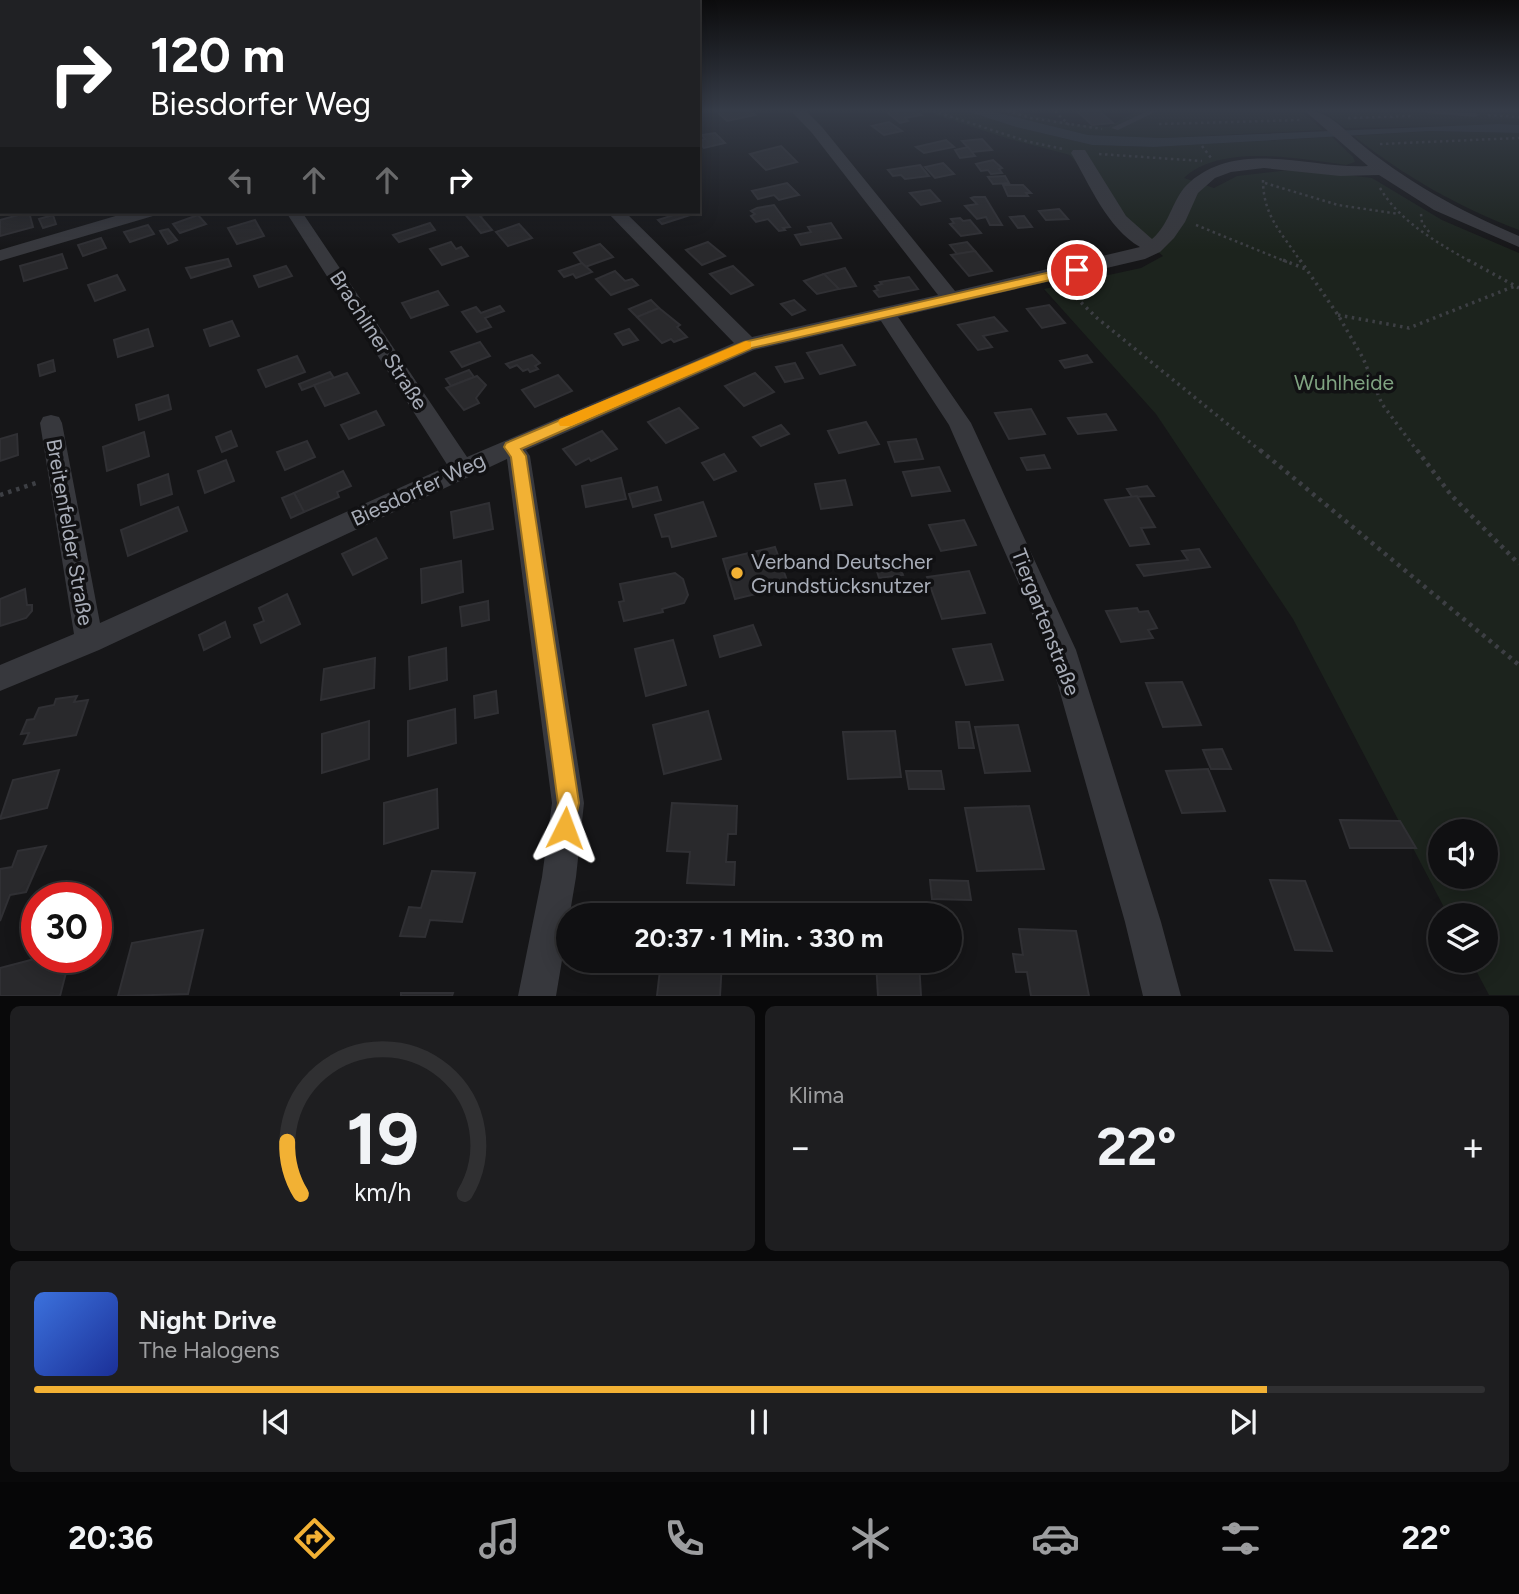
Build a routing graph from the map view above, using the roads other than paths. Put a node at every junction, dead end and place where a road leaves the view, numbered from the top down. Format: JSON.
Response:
{"nodes":[{"id":1,"x":839,"y":157,"type":"edge"},
{"id":2,"x":1082,"y":157,"type":"edge"},
{"id":3,"x":1365,"y":157,"type":"edge"},
{"id":4,"x":1382,"y":176,"type":"junction"},
{"id":5,"x":140,"y":214,"type":"edge"},
{"id":6,"x":295,"y":214,"type":"edge"},
{"id":7,"x":617,"y":214,"type":"edge"},
{"id":8,"x":1519,"y":242,"type":"edge"},
{"id":9,"x":1154,"y":247,"type":"junction"},
{"id":10,"x":0,"y":256,"type":"edge"},
{"id":11,"x":950,"y":298,"type":"junction"},
{"id":12,"x":886,"y":313,"type":"junction"},
{"id":13,"x":748,"y":345,"type":"junction"},
{"id":14,"x":51,"y":423,"type":"dead end"},
{"id":15,"x":511,"y":447,"type":"junction"},
{"id":16,"x":462,"y":469,"type":"junction"},
{"id":17,"x":89,"y":640,"type":"junction"},
{"id":18,"x":0,"y":678,"type":"edge"},
{"id":19,"x":537,"y":996,"type":"edge"},
{"id":20,"x":1163,"y":996,"type":"edge"}],
"edges":[{"from":1,"to":11,"type":"street"},
{"from":2,"to":9,"type":"street"},
{"from":3,"to":4,"type":"street"},
{"from":4,"to":8,"type":"street"},
{"from":4,"to":9,"type":"street","name":"Biesdorfer Weg"},
{"from":5,"to":10,"type":"street"},
{"from":6,"to":16,"type":"street","name":"Brachliner Straße"},
{"from":7,"to":13,"type":"street"},
{"from":9,"to":11,"type":"street","name":"Biesdorfer Weg"},
{"from":11,"to":12,"type":"street","name":"Biesdorfer Weg"},
{"from":12,"to":13,"type":"street","name":"Biesdorfer Weg"},
{"from":12,"to":20,"type":"street","name":"Tiergartenstraße"},
{"from":13,"to":15,"type":"street","name":"Biesdorfer Weg"},
{"from":14,"to":17,"type":"street","name":"Breitenfelder Straße"},
{"from":15,"to":16,"type":"street","name":"Biesdorfer Weg"},
{"from":15,"to":19,"type":"street"},
{"from":16,"to":17,"type":"street","name":"Biesdorfer Weg"},
{"from":17,"to":18,"type":"street","name":"Biesdorfer Weg"}]}
